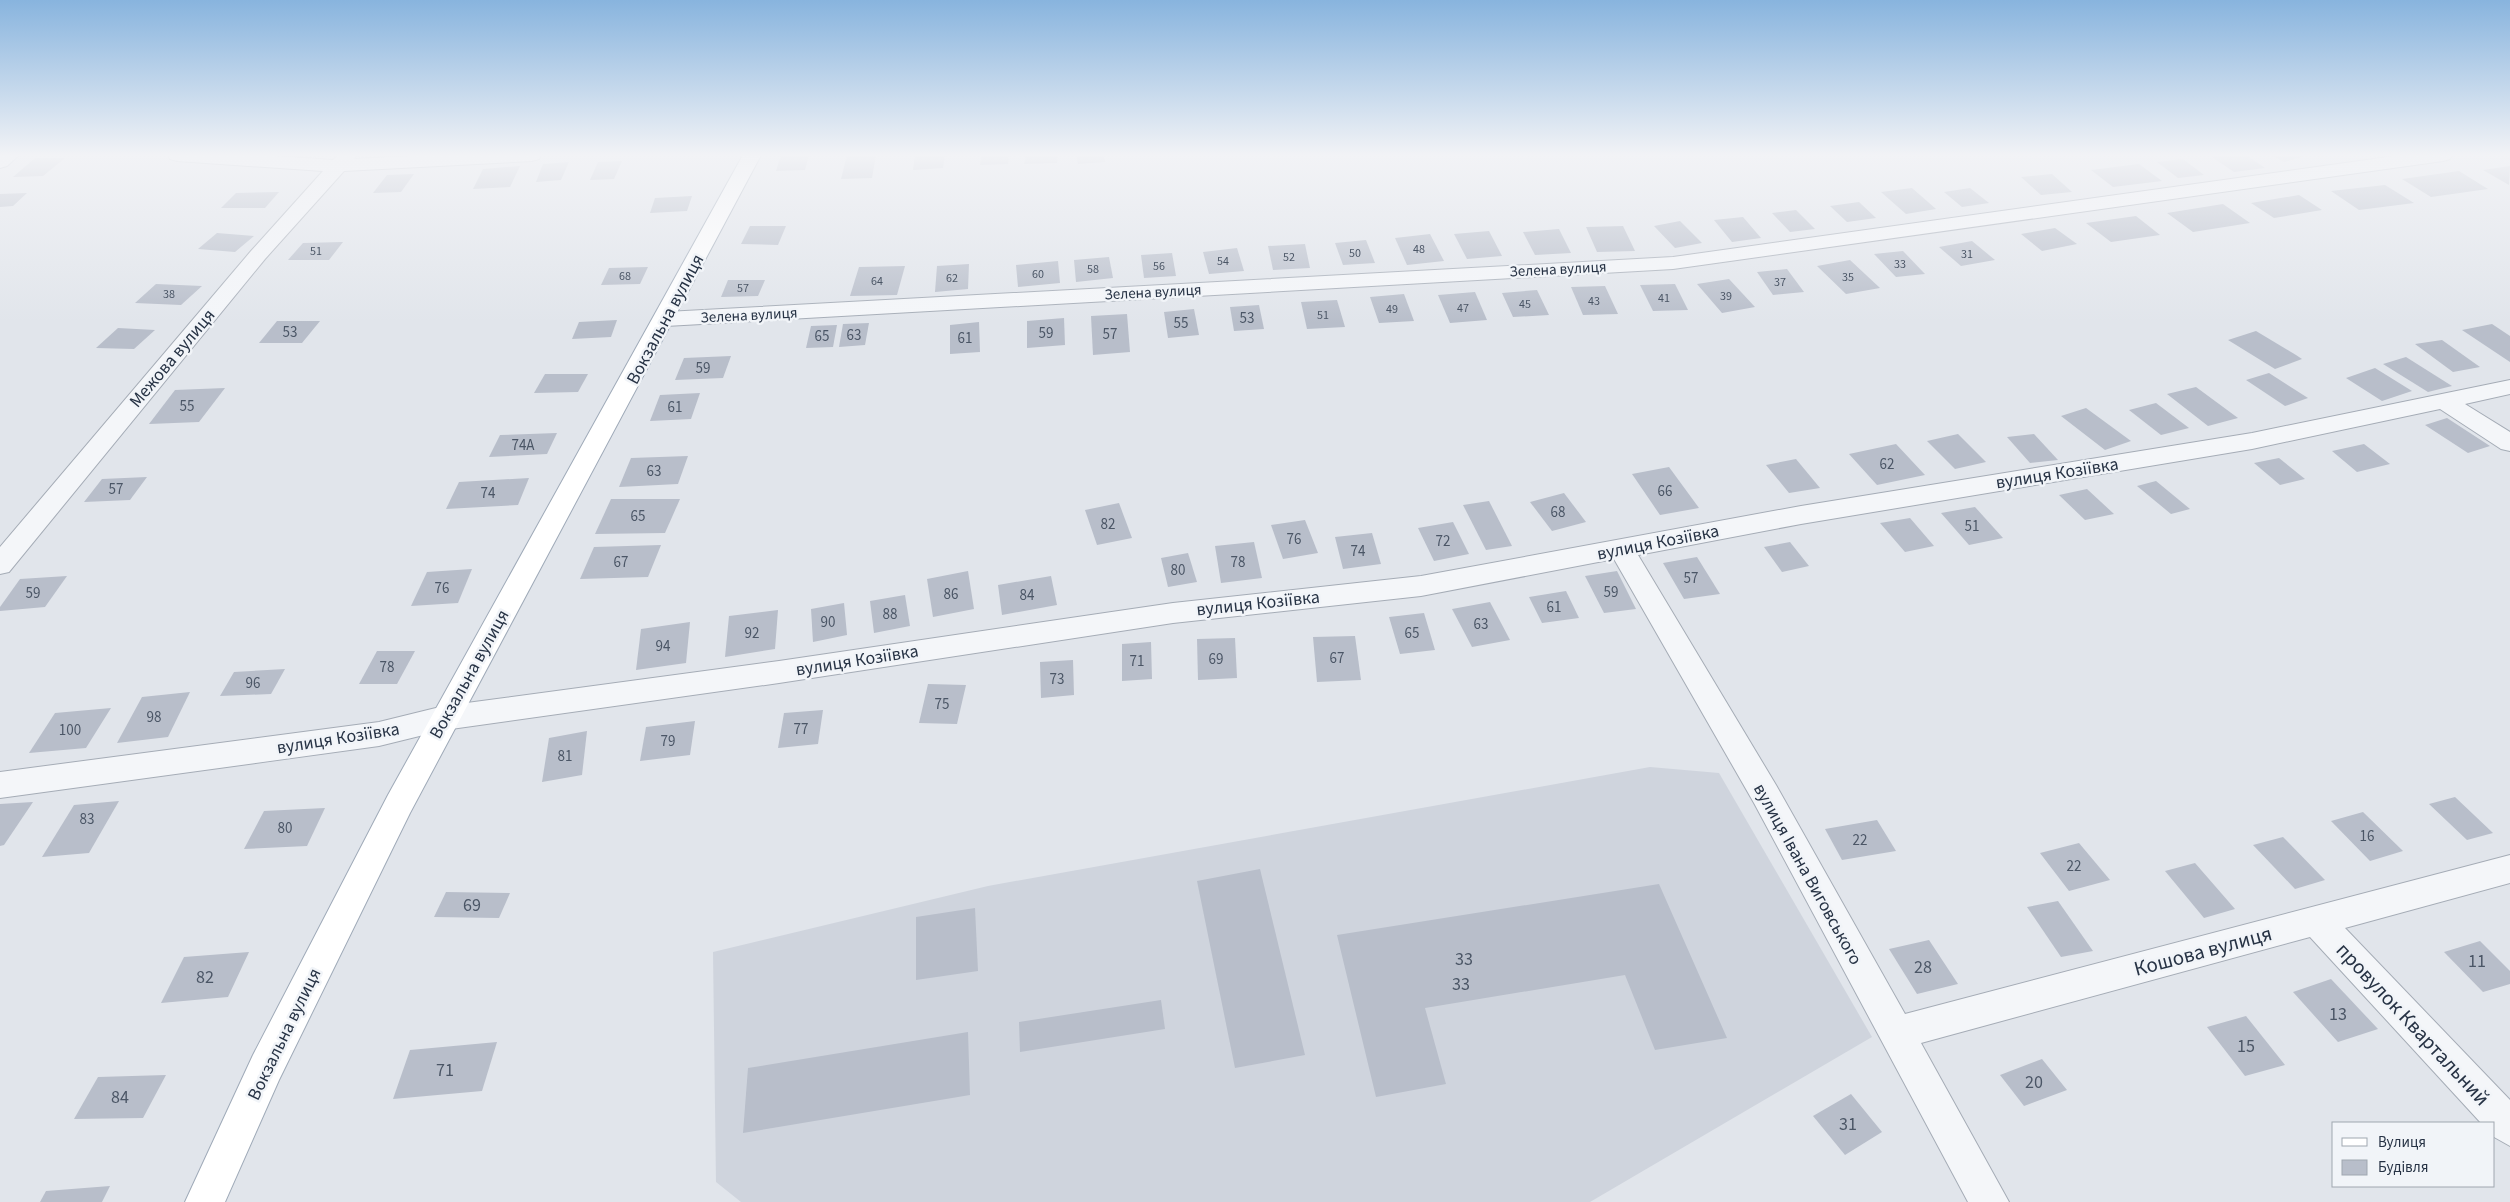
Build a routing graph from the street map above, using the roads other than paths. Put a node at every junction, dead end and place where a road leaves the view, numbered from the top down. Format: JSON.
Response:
{"nodes":[{"id":1,"x":298,"y":211,"type":"edge"},
{"id":2,"x":723,"y":211,"type":"edge"},
{"id":3,"x":2043,"y":211,"type":"edge"},
{"id":4,"x":666,"y":319,"type":"junction"},
{"id":5,"x":2510,"y":387,"type":"edge"},
{"id":6,"x":2445,"y":402,"type":"junction"},
{"id":7,"x":2510,"y":444,"type":"edge"},
{"id":8,"x":1621,"y":549,"type":"junction"},
{"id":9,"x":0,"y":565,"type":"edge"},
{"id":10,"x":444,"y":718,"type":"junction"},
{"id":11,"x":0,"y":785,"type":"edge"},
{"id":12,"x":2510,"y":869,"type":"edge"},
{"id":13,"x":2316,"y":921,"type":"junction"},
{"id":14,"x":1896,"y":1033,"type":"junction"},
{"id":15,"x":2510,"y":1127,"type":"edge"},
{"id":16,"x":205,"y":1202,"type":"edge"},
{"id":17,"x":1989,"y":1202,"type":"edge"}],
"edges":[{"from":1,"to":9,"type":"street","name":"Межова вулиця"},
{"from":2,"to":4,"type":"main road","name":"Вокзальна вулиця"},
{"from":3,"to":4,"type":"street","name":"Зелена вулиця"},
{"from":4,"to":10,"type":"main road","name":"Вокзальна вулиця"},
{"from":5,"to":6,"type":"street","name":"вулиця Козіївка"},
{"from":6,"to":7,"type":"street"},
{"from":6,"to":8,"type":"street","name":"вулиця Козіївка"},
{"from":8,"to":10,"type":"street","name":"вулиця Козіївка"},
{"from":8,"to":14,"type":"street","name":"вулиця Івана Виговського"},
{"from":10,"to":11,"type":"street","name":"вулиця Козіївка"},
{"from":10,"to":16,"type":"main road","name":"Вокзальна вулиця"},
{"from":12,"to":13,"type":"street","name":"Кошова вулиця"},
{"from":13,"to":14,"type":"street","name":"Кошова вулиця"},
{"from":13,"to":15,"type":"street","name":"провулок Квартальний"},
{"from":14,"to":17,"type":"street","name":"вулиця Івана Виговського"}]}
